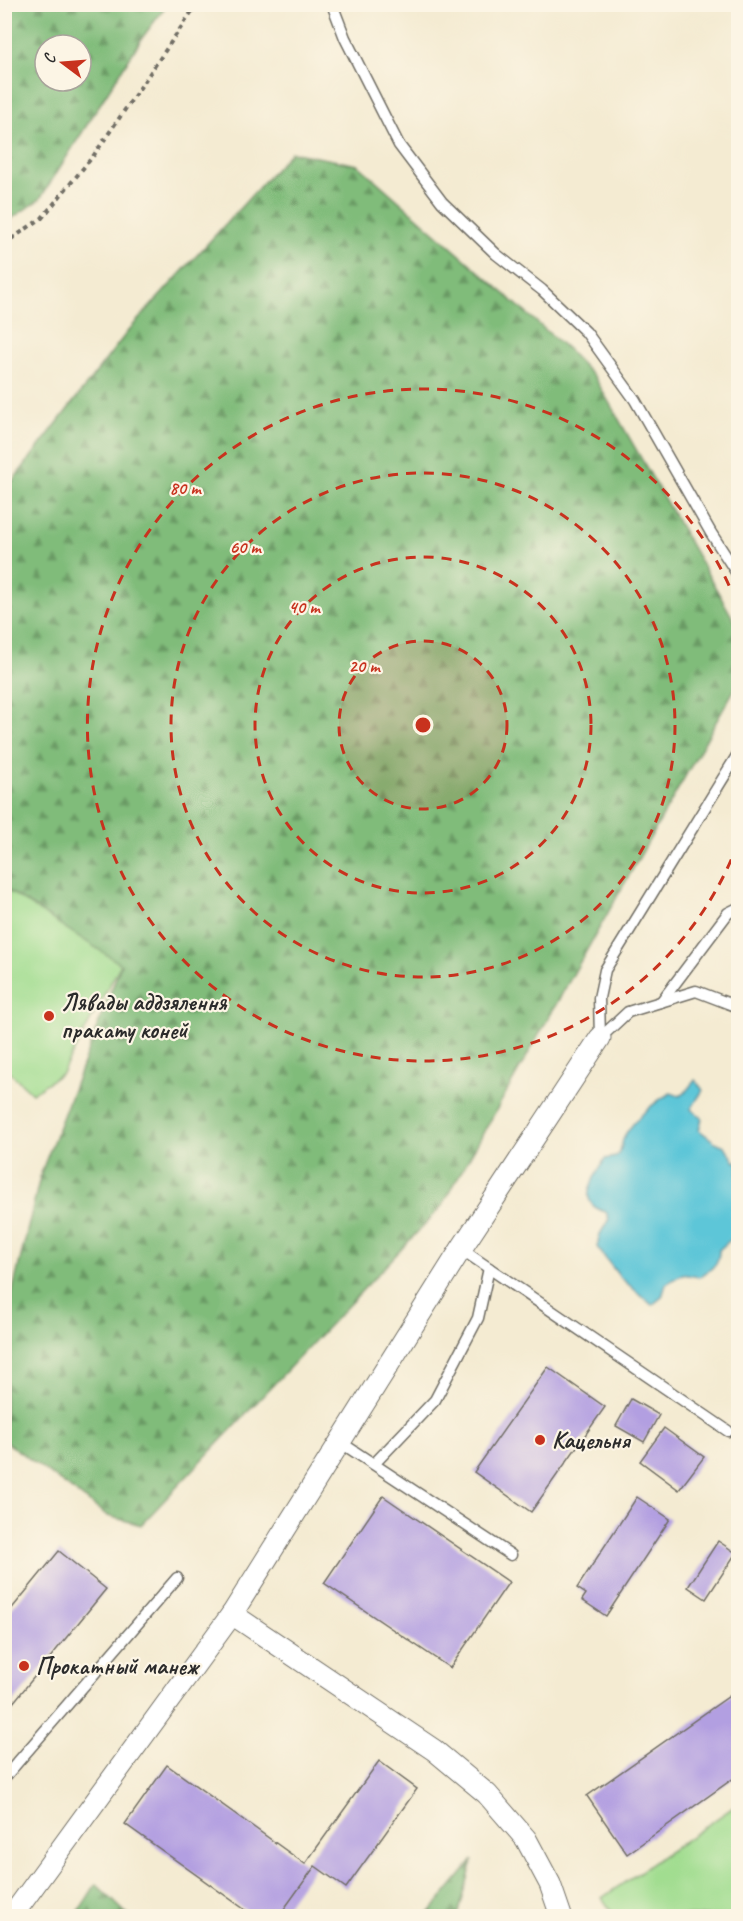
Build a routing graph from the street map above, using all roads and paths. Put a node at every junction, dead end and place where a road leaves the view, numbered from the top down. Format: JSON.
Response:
{"nodes":[{"id":1,"x":196,"y":4,"type":"edge"},
{"id":2,"x":332,"y":4,"type":"edge"},
{"id":3,"x":4,"y":244,"type":"edge"},
{"id":4,"x":738,"y":575,"type":"edge"},
{"id":5,"x":738,"y":754,"type":"edge"},
{"id":6,"x":738,"y":908,"type":"edge"},
{"id":7,"x":661,"y":1002,"type":"junction"},
{"id":8,"x":738,"y":1007,"type":"edge"},
{"id":9,"x":600,"y":1038,"type":"junction"},
{"id":10,"x":461,"y":1249,"type":"junction"},
{"id":11,"x":489,"y":1268,"type":"junction"},
{"id":12,"x":728,"y":1431,"type":"dead end"},
{"id":13,"x":340,"y":1442,"type":"junction"},
{"id":14,"x":374,"y":1464,"type":"junction"},
{"id":15,"x":511,"y":1555,"type":"dead end"},
{"id":16,"x":177,"y":1578,"type":"dead end"},
{"id":17,"x":232,"y":1614,"type":"junction"},
{"id":18,"x":4,"y":1778,"type":"edge"},
{"id":19,"x":12,"y":1917,"type":"edge"},
{"id":20,"x":561,"y":1917,"type":"edge"}],
"edges":[{"from":1,"to":3,"type":"path"},
{"from":2,"to":4,"type":"lane"},
{"from":5,"to":9,"type":"lane"},
{"from":6,"to":7,"type":"lane"},
{"from":7,"to":8,"type":"lane"},
{"from":7,"to":9,"type":"lane"},
{"from":9,"to":10,"type":"street"},
{"from":10,"to":11,"type":"lane"},
{"from":10,"to":13,"type":"street"},
{"from":11,"to":12,"type":"lane"},
{"from":11,"to":14,"type":"lane"},
{"from":13,"to":14,"type":"lane"},
{"from":13,"to":17,"type":"street"},
{"from":14,"to":15,"type":"lane"},
{"from":16,"to":18,"type":"lane"},
{"from":17,"to":19,"type":"street"},
{"from":17,"to":20,"type":"street"}]}
